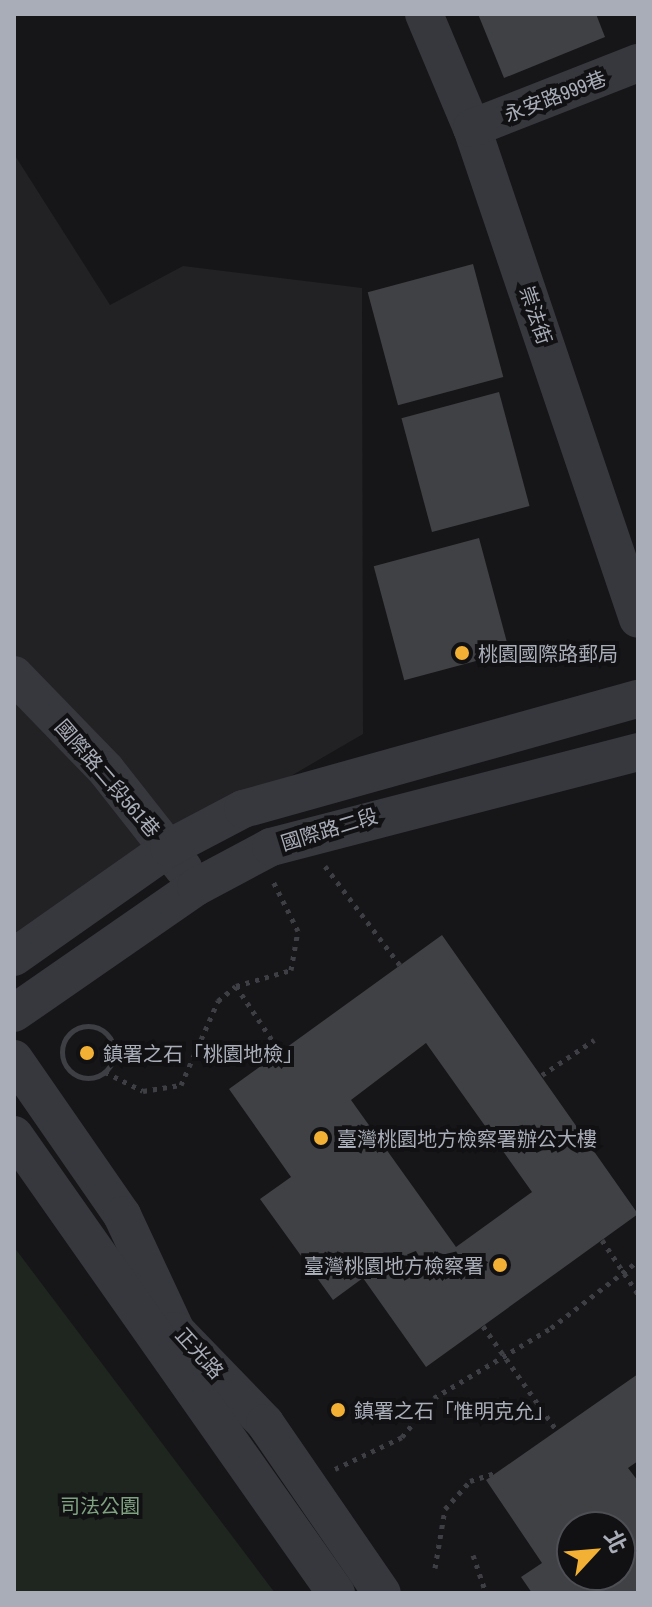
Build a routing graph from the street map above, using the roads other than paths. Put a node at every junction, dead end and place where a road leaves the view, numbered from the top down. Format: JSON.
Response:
{"nodes":[{"id":1,"x":424,"y":14,"type":"edge"},
{"id":2,"x":638,"y":63,"type":"edge"},
{"id":3,"x":472,"y":128,"type":"junction"},
{"id":4,"x":638,"y":619,"type":"edge"},
{"id":5,"x":14,"y":675,"type":"edge"},
{"id":6,"x":638,"y":699,"type":"edge"},
{"id":7,"x":638,"y":752,"type":"edge"},
{"id":8,"x":169,"y":848,"type":"junction"},
{"id":9,"x":196,"y":887,"type":"junction"},
{"id":10,"x":14,"y":957,"type":"edge"},
{"id":11,"x":14,"y":1013,"type":"edge"},
{"id":12,"x":14,"y":1059,"type":"edge"},
{"id":13,"x":14,"y":1135,"type":"edge"},
{"id":14,"x":308,"y":1518,"type":"junction"},
{"id":15,"x":336,"y":1593,"type":"edge"},
{"id":16,"x":382,"y":1593,"type":"edge"}],
"edges":[{"from":1,"to":3,"type":"street","name":"崇法街"},
{"from":2,"to":3,"type":"street","name":"永安路999巷"},
{"from":3,"to":4,"type":"street","name":"崇法街"},
{"from":5,"to":8,"type":"street","name":"國際路二段561巷"},
{"from":6,"to":8,"type":"street"},
{"from":7,"to":9,"type":"street","name":"國際路二段"},
{"from":8,"to":9,"type":"street","name":"國際路二段561巷"},
{"from":8,"to":10,"type":"street"},
{"from":9,"to":11,"type":"street","name":"國際路二段"},
{"from":12,"to":14,"type":"street","name":"正光路"},
{"from":13,"to":14,"type":"street","name":"正光路"},
{"from":14,"to":15,"type":"street","name":"正光路"},
{"from":14,"to":16,"type":"street","name":"正光路"}]}
